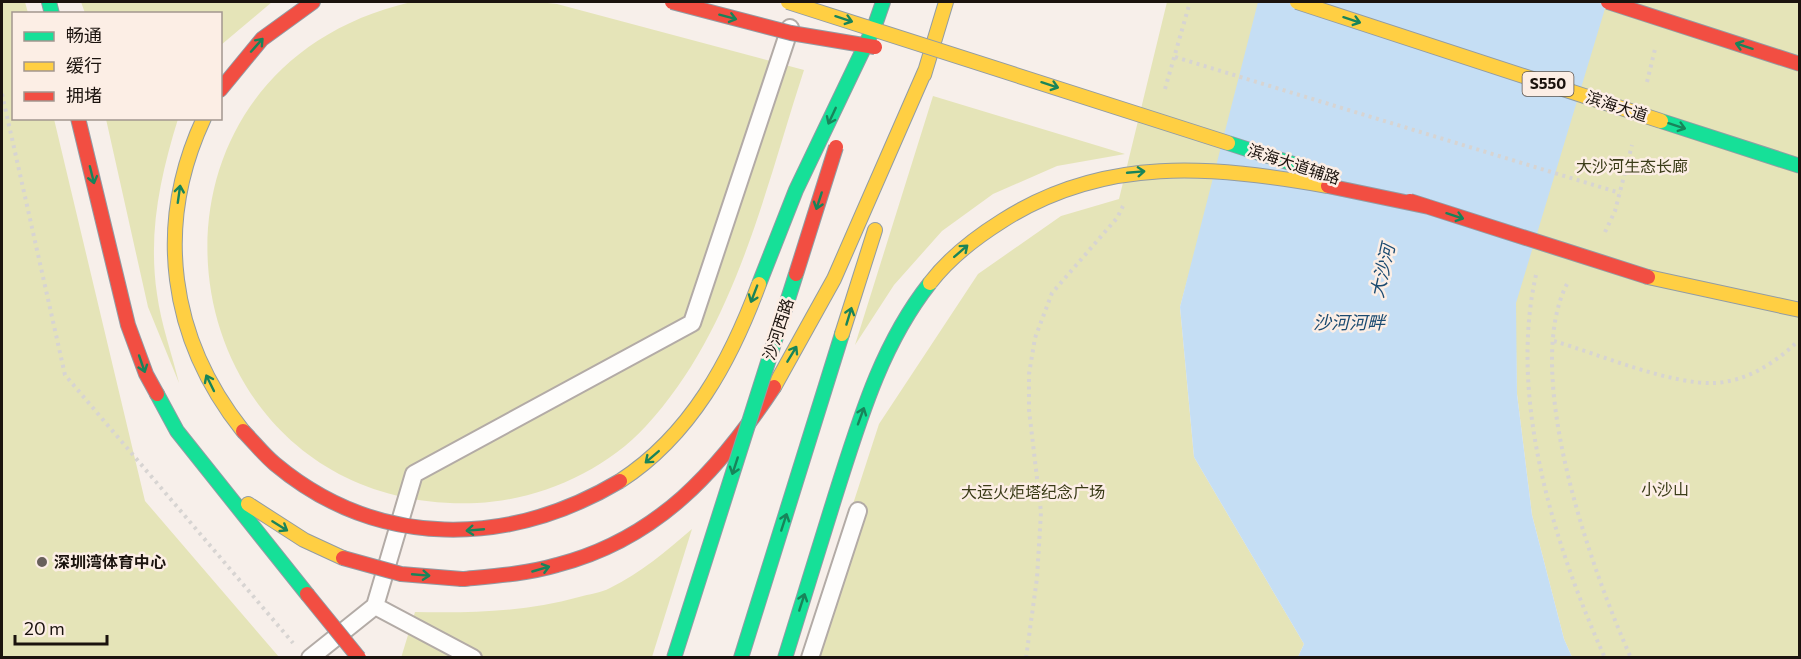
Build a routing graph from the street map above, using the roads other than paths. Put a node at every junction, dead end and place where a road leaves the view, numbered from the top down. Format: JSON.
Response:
{"nodes":[{"id":1,"x":313,"y":2,"type":"edge"},
{"id":2,"x":672,"y":2,"type":"edge"},
{"id":3,"x":788,"y":2,"type":"edge"},
{"id":4,"x":799,"y":2,"type":"edge"},
{"id":5,"x":883,"y":2,"type":"edge"},
{"id":6,"x":946,"y":2,"type":"edge"},
{"id":7,"x":1297,"y":2,"type":"edge"},
{"id":8,"x":1608,"y":2,"type":"edge"},
{"id":9,"x":875,"y":25,"type":"junction"},
{"id":10,"x":1800,"y":64,"type":"edge"},
{"id":11,"x":925,"y":71,"type":"junction"},
{"id":12,"x":1022,"y":76,"type":"junction"},
{"id":13,"x":222,"y":88,"type":"edge"},
{"id":14,"x":78,"y":120,"type":"edge"},
{"id":15,"x":203,"y":120,"type":"edge"},
{"id":16,"x":1800,"y":166,"type":"edge"},
{"id":17,"x":886,"y":196,"type":"dead end"},
{"id":18,"x":1429,"y":207,"type":"junction"},
{"id":19,"x":879,"y":219,"type":"dead end"},
{"id":20,"x":1648,"y":277,"type":"junction"},
{"id":21,"x":1800,"y":310,"type":"edge"},
{"id":22,"x":1789,"y":322,"type":"dead end"},
{"id":23,"x":217,"y":478,"type":"junction"},
{"id":24,"x":858,"y":511,"type":"dead end"},
{"id":25,"x":375,"y":606,"type":"junction"},
{"id":26,"x":304,"y":653,"type":"edge"},
{"id":27,"x":359,"y":657,"type":"edge"},
{"id":28,"x":473,"y":657,"type":"edge"},
{"id":29,"x":674,"y":657,"type":"edge"},
{"id":30,"x":741,"y":657,"type":"edge"},
{"id":31,"x":785,"y":657,"type":"edge"},
{"id":32,"x":810,"y":657,"type":"edge"}],
"edges":[{"from":13,"to":1,"type":"main road","one_way":true},
{"from":2,"to":12,"type":"main road","one_way":true,"bridge":true},
{"from":3,"to":12,"type":"main road","name":"滨海大道辅路","one_way":true,"bridge":true},
{"from":4,"to":25,"type":"lane"},
{"from":5,"to":9,"type":"main road","name":"沙河西路"},
{"from":6,"to":11,"type":"main road"},
{"from":7,"to":16,"type":"main road","name":"滨海大道","number":"S550","one_way":true,"bridge":true},
{"from":10,"to":8,"type":"main road","one_way":true,"bridge":true},
{"from":9,"to":15,"type":"main road","one_way":true,"bridge":true},
{"from":9,"to":29,"type":"main road","name":"沙河西路","one_way":true,"bridge":true},
{"from":11,"to":17,"type":"main road"},
{"from":23,"to":11,"type":"main road","one_way":true,"bridge":true},
{"from":12,"to":18,"type":"main road","name":"滨海大道辅路","one_way":true,"bridge":true},
{"from":14,"to":23,"type":"main road","one_way":true},
{"from":18,"to":20,"type":"main road","name":"滨海大道辅路","one_way":true,"bridge":true},
{"from":31,"to":18,"type":"main road","one_way":true,"bridge":true},
{"from":30,"to":19,"type":"main road","one_way":true},
{"from":20,"to":21,"type":"main road"},
{"from":20,"to":22,"type":"main road","name":"滨海大道辅路"},
{"from":23,"to":27,"type":"main road","bridge":true},
{"from":24,"to":32,"type":"lane"},
{"from":25,"to":26,"type":"lane"},
{"from":25,"to":28,"type":"lane"}]}
